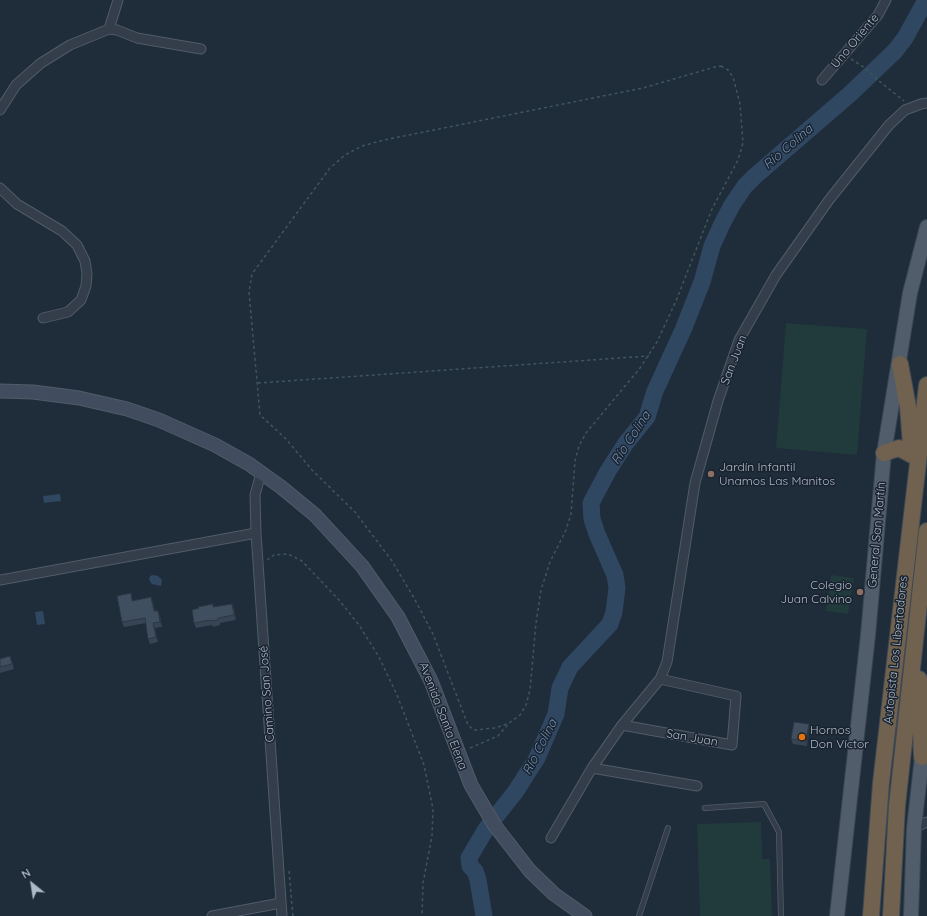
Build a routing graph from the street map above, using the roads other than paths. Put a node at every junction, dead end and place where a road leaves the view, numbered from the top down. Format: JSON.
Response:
{"nodes":[{"id":1,"x":118,"y":0,"type":"edge"},
{"id":2,"x":886,"y":0,"type":"edge"},
{"id":3,"x":109,"y":29,"type":"junction"},
{"id":4,"x":201,"y":48,"type":"dead end"},
{"id":5,"x":822,"y":80,"type":"dead end"},
{"id":6,"x":927,"y":103,"type":"edge"},
{"id":7,"x":0,"y":110,"type":"edge"},
{"id":8,"x":0,"y":188,"type":"edge"},
{"id":9,"x":927,"y":226,"type":"edge"},
{"id":10,"x":43,"y":318,"type":"dead end"},
{"id":11,"x":900,"y":364,"type":"junction"},
{"id":12,"x":927,"y":386,"type":"edge"},
{"id":13,"x":0,"y":391,"type":"edge"},
{"id":14,"x":884,"y":453,"type":"junction"},
{"id":15,"x":912,"y":455,"type":"junction"},
{"id":16,"x":262,"y":473,"type":"junction"},
{"id":17,"x":914,"y":491,"type":"junction"},
{"id":18,"x":927,"y":531,"type":"edge"},
{"id":19,"x":256,"y":533,"type":"junction"},
{"id":20,"x":0,"y":580,"type":"edge"},
{"id":21,"x":916,"y":624,"type":"junction"},
{"id":22,"x":660,"y":678,"type":"junction"},
{"id":23,"x":927,"y":710,"type":"edge"},
{"id":24,"x":622,"y":725,"type":"junction"},
{"id":25,"x":922,"y":757,"type":"junction"},
{"id":26,"x":592,"y":768,"type":"junction"},
{"id":27,"x":697,"y":786,"type":"dead end"},
{"id":28,"x":705,"y":808,"type":"dead end"},
{"id":29,"x":921,"y":825,"type":"edge"},
{"id":30,"x":668,"y":828,"type":"dead end"},
{"id":31,"x":551,"y":838,"type":"dead end"},
{"id":32,"x":842,"y":871,"type":"junction"},
{"id":33,"x":282,"y":903,"type":"junction"},
{"id":34,"x":212,"y":916,"type":"edge"},
{"id":35,"x":282,"y":916,"type":"edge"},
{"id":36,"x":585,"y":916,"type":"edge"},
{"id":37,"x":639,"y":916,"type":"edge"},
{"id":38,"x":781,"y":916,"type":"edge"},
{"id":39,"x":837,"y":916,"type":"edge"},
{"id":40,"x":844,"y":916,"type":"edge"},
{"id":41,"x":871,"y":916,"type":"edge"},
{"id":42,"x":891,"y":916,"type":"edge"},
{"id":43,"x":910,"y":916,"type":"edge"}],
"edges":[{"from":1,"to":3,"type":"street"},
{"from":2,"to":5,"type":"street","name":"Uno Oriente"},
{"from":3,"to":4,"type":"street"},
{"from":3,"to":7,"type":"street"},
{"from":6,"to":22,"type":"street","name":"San Juan"},
{"from":8,"to":10,"type":"street"},
{"from":9,"to":11,"type":"main road","name":"General San Martín"},
{"from":11,"to":14,"type":"main road","name":"General San Martín"},
{"from":11,"to":15,"type":"highway"},
{"from":12,"to":17,"type":"highway","name":"Autopista Los Libertadores"},
{"from":13,"to":16,"type":"street","name":"Avenida Santa Elena"},
{"from":14,"to":15,"type":"highway"},
{"from":14,"to":32,"type":"main road","name":"General San Martín"},
{"from":15,"to":17,"type":"highway"},
{"from":16,"to":19,"type":"street","name":"Camino San José"},
{"from":16,"to":36,"type":"street","name":"Avenida Santa Elena"},
{"from":17,"to":41,"type":"highway","name":"Autopista Los Libertadores"},
{"from":18,"to":21,"type":"highway","name":"Autopista Los Libertadores"},
{"from":19,"to":20,"type":"street"},
{"from":19,"to":33,"type":"street","name":"Camino San José"},
{"from":21,"to":25,"type":"highway"},
{"from":21,"to":42,"type":"highway","name":"Autopista Los Libertadores"},
{"from":22,"to":24,"type":"street","name":"San Juan"},
{"from":22,"to":24,"type":"street","name":"San Juan"},
{"from":23,"to":25,"type":"street"},
{"from":24,"to":26,"type":"street","name":"San Juan"},
{"from":25,"to":29,"type":"main road"},
{"from":26,"to":27,"type":"street"},
{"from":26,"to":31,"type":"street","name":"San Juan"},
{"from":28,"to":38,"type":"lane"},
{"from":29,"to":43,"type":"main road"},
{"from":30,"to":37,"type":"lane"},
{"from":32,"to":39,"type":"main road","name":"General San Martín"},
{"from":32,"to":40,"type":"main road","name":"General San Martín"},
{"from":33,"to":34,"type":"street"},
{"from":33,"to":35,"type":"street","name":"Camino San José"}]}
